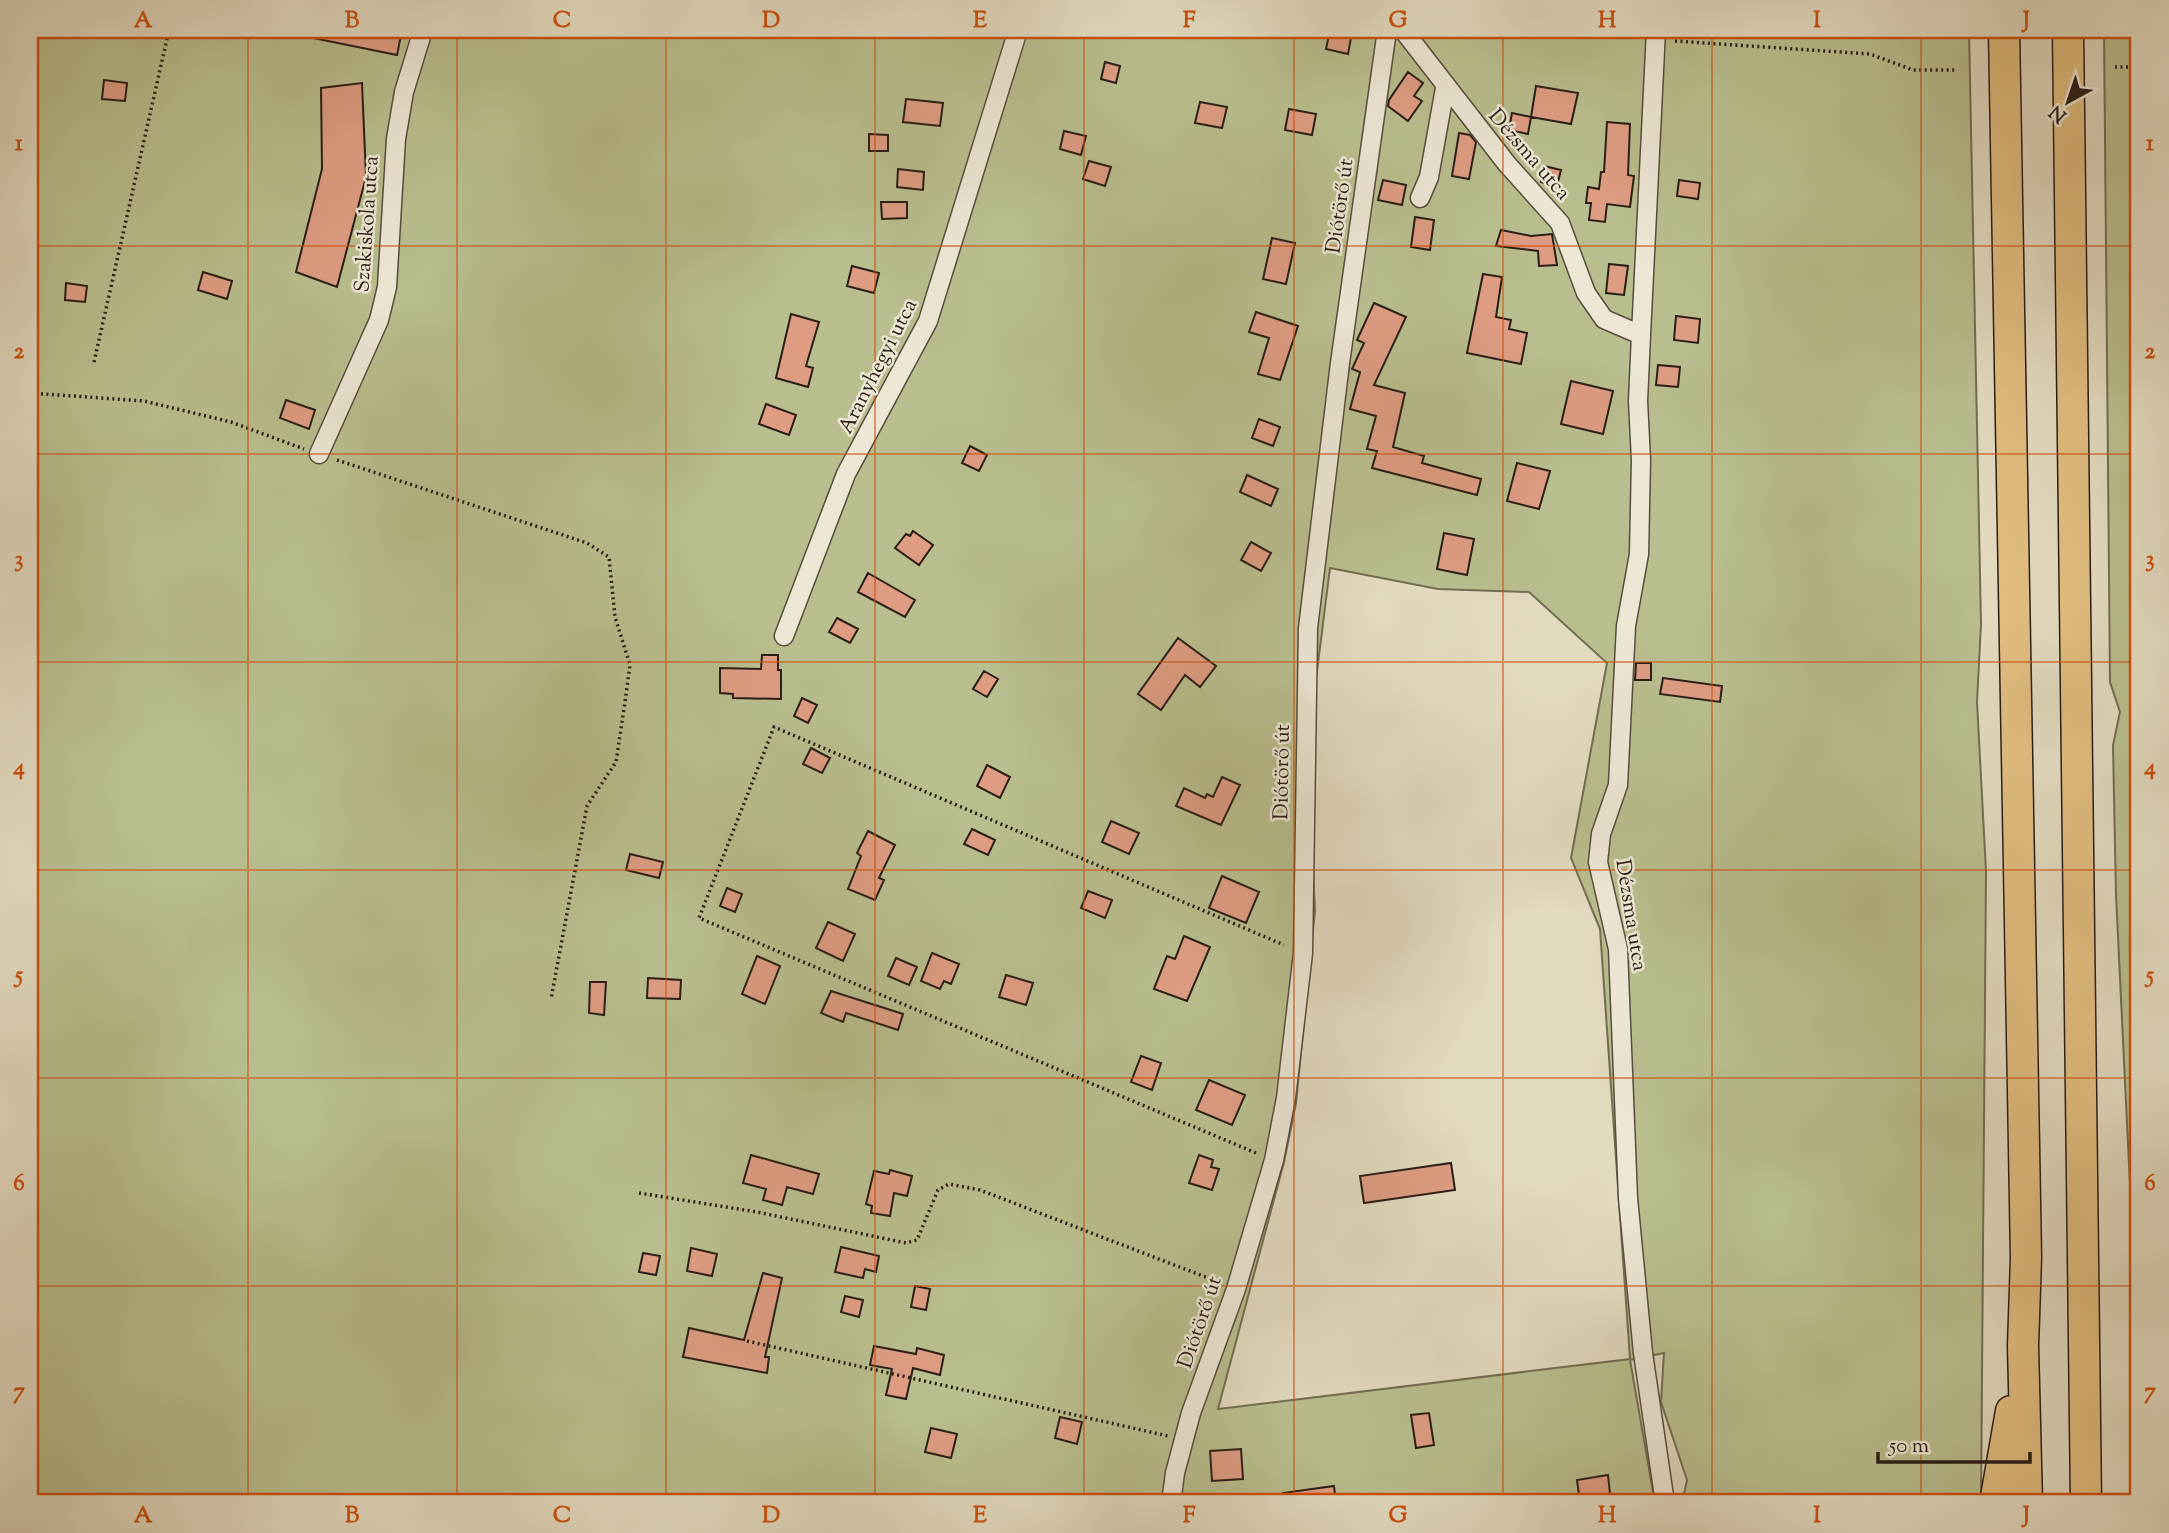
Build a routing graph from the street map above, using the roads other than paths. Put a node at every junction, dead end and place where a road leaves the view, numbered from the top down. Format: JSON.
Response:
{"nodes":[{"id":1,"x":423,"y":30,"type":"edge"},
{"id":2,"x":1018,"y":30,"type":"edge"},
{"id":3,"x":1387,"y":30,"type":"edge"},
{"id":4,"x":1403,"y":30,"type":"edge"},
{"id":5,"x":2004,"y":30,"type":"edge"},
{"id":6,"x":2068,"y":30,"type":"edge"},
{"id":7,"x":1656,"y":35,"type":"edge"},
{"id":8,"x":1446,"y":88,"type":"junction"},
{"id":9,"x":1420,"y":198,"type":"dead end"},
{"id":10,"x":1641,"y":335,"type":"junction"},
{"id":11,"x":319,"y":454,"type":"road end"},
{"id":12,"x":784,"y":636,"type":"dead end"},
{"id":13,"x":2023,"y":1346,"type":"junction"},
{"id":14,"x":1171,"y":1503,"type":"edge"},
{"id":15,"x":1665,"y":1503,"type":"edge"},
{"id":16,"x":1995,"y":1503,"type":"edge"},
{"id":17,"x":2026,"y":1503,"type":"edge"},
{"id":18,"x":2086,"y":1503,"type":"edge"}],
"edges":[{"from":1,"to":11,"type":"street","name":"Szakiskola utca"},
{"from":2,"to":12,"type":"street","name":"Aranyhegyi utca"},
{"from":3,"to":14,"type":"street","name":"Diótörő út"},
{"from":4,"to":8,"type":"street","name":"Dézsma utca"},
{"from":5,"to":13,"type":"highway"},
{"from":6,"to":18,"type":"highway"},
{"from":7,"to":10,"type":"street","name":"Dézsma utca"},
{"from":8,"to":9,"type":"street"},
{"from":8,"to":10,"type":"street","name":"Dézsma utca"},
{"from":10,"to":15,"type":"street","name":"Dézsma utca"},
{"from":13,"to":16,"type":"highway"},
{"from":13,"to":17,"type":"highway"}]}
